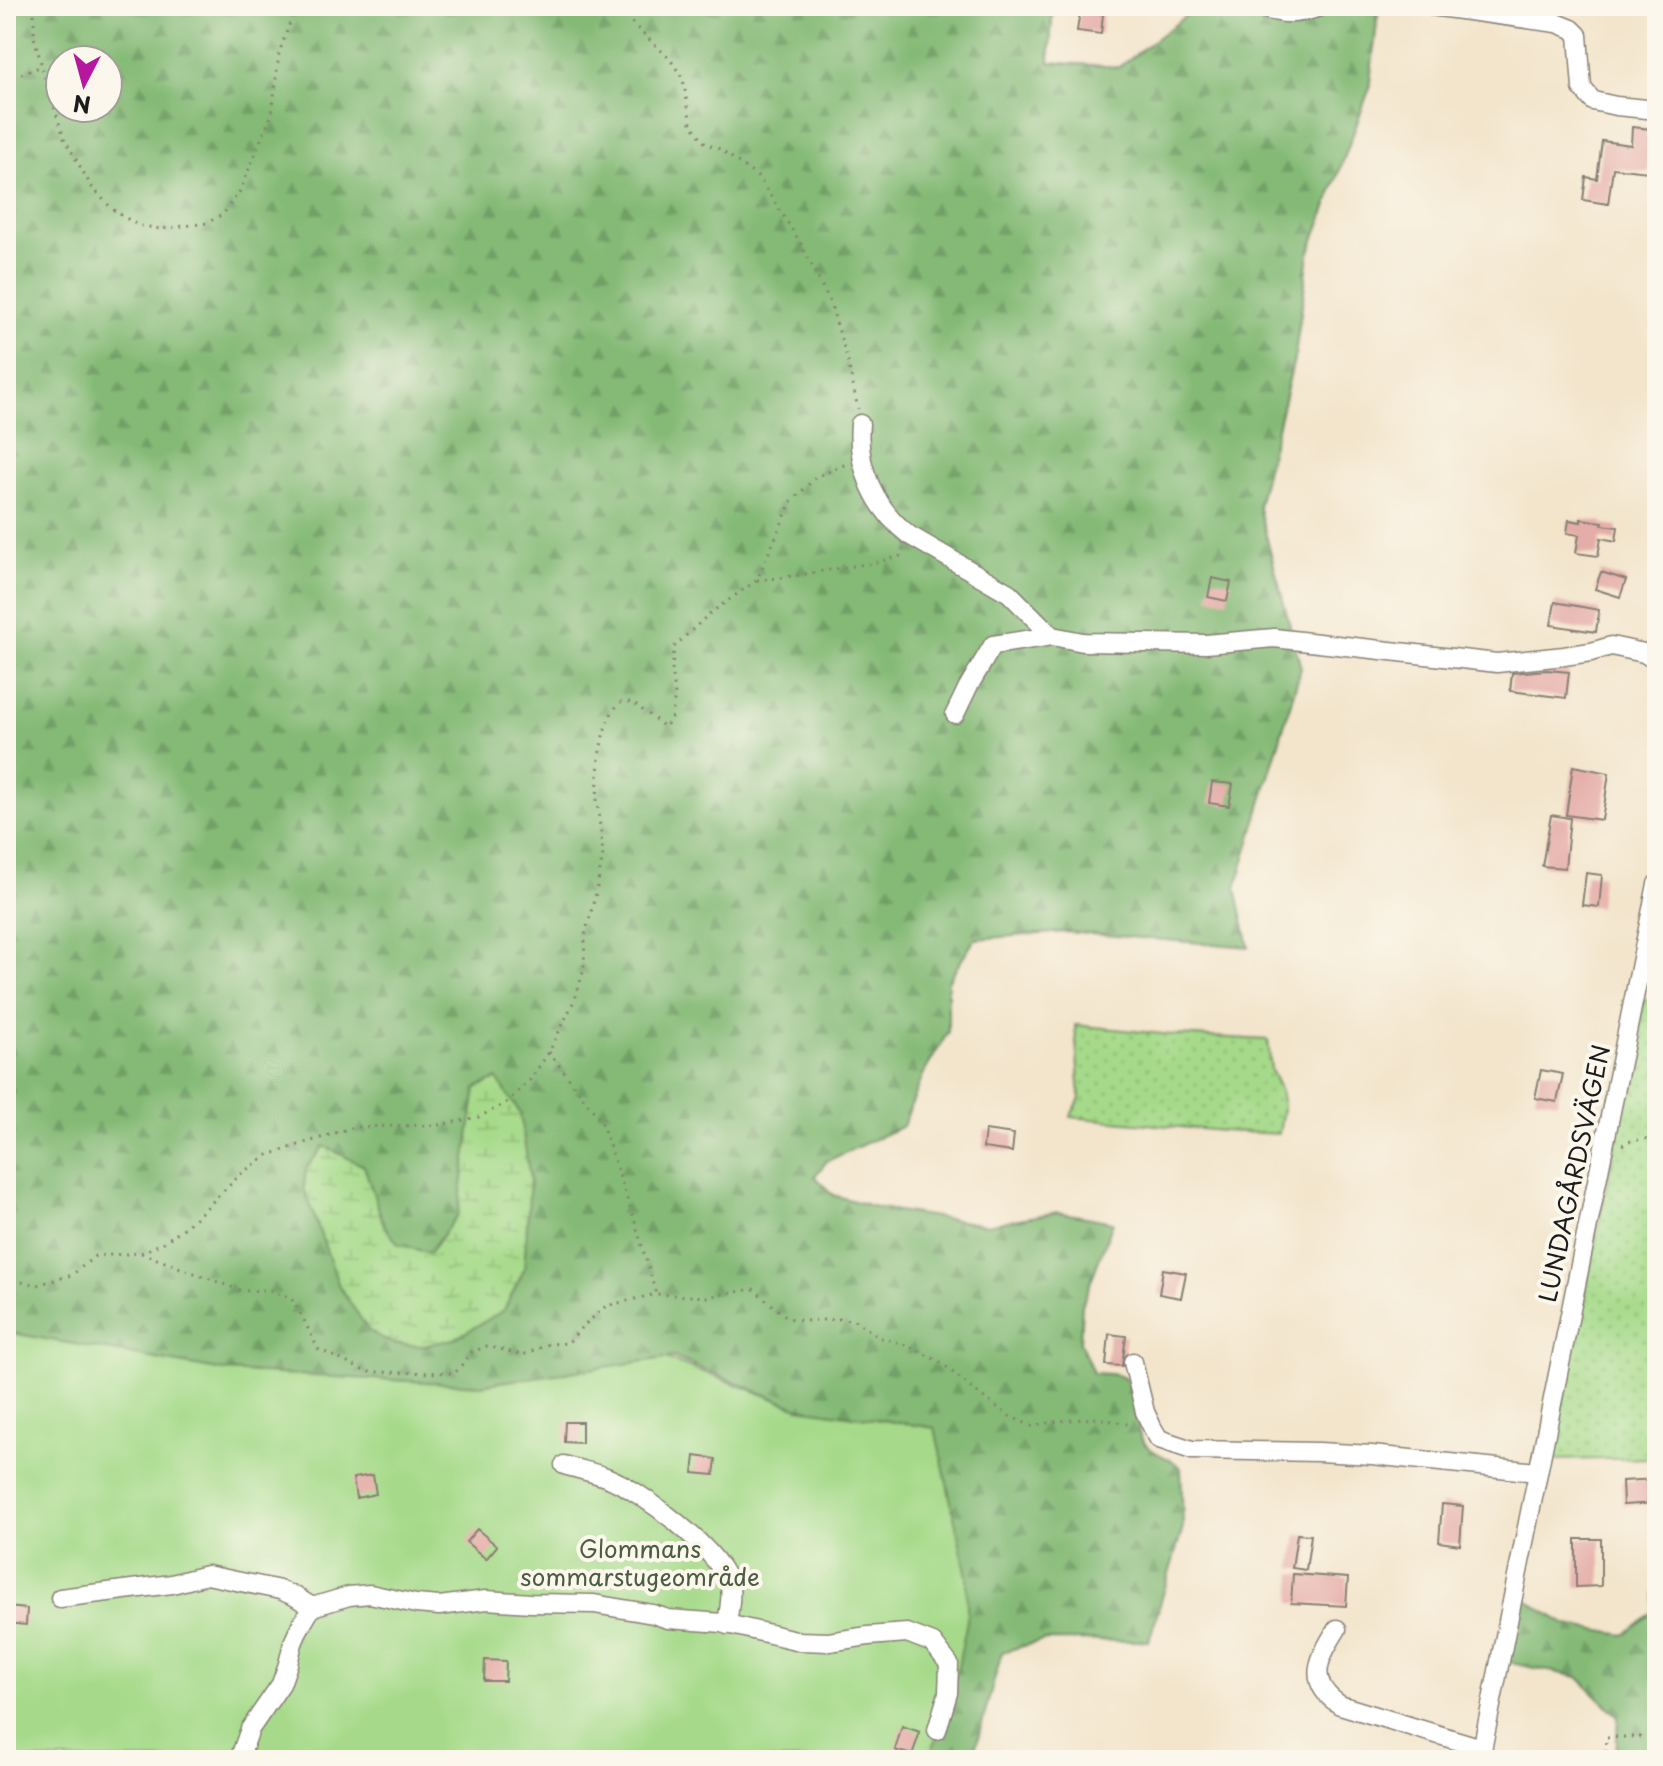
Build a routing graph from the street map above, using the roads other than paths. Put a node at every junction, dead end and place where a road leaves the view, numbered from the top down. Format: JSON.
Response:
{"nodes":[{"id":1,"x":1253,"y":6,"type":"edge"},
{"id":2,"x":1322,"y":6,"type":"edge"},
{"id":3,"x":1431,"y":6,"type":"edge"},
{"id":4,"x":1657,"y":110,"type":"edge"},
{"id":5,"x":860,"y":424,"type":"road end"},
{"id":6,"x":1052,"y":636,"type":"junction"},
{"id":7,"x":1657,"y":661,"type":"edge"},
{"id":8,"x":955,"y":714,"type":"dead end"},
{"id":9,"x":1657,"y":884,"type":"edge"},
{"id":10,"x":1133,"y":1362,"type":"dead end"},
{"id":11,"x":564,"y":1465,"type":"dead end"},
{"id":12,"x":1537,"y":1472,"type":"junction"},
{"id":13,"x":60,"y":1598,"type":"dead end"},
{"id":14,"x":312,"y":1607,"type":"junction"},
{"id":15,"x":727,"y":1625,"type":"junction"},
{"id":16,"x":1337,"y":1629,"type":"dead end"},
{"id":17,"x":937,"y":1730,"type":"dead end"},
{"id":18,"x":1481,"y":1754,"type":"edge"},
{"id":19,"x":239,"y":1760,"type":"edge"}],
"edges":[{"from":1,"to":2,"type":"street"},
{"from":3,"to":4,"type":"street"},
{"from":5,"to":6,"type":"street"},
{"from":6,"to":7,"type":"street"},
{"from":6,"to":8,"type":"street"},
{"from":9,"to":12,"type":"street","name":"LUNDAGÅRDSVÄGEN"},
{"from":10,"to":12,"type":"street"},
{"from":11,"to":15,"type":"street"},
{"from":12,"to":18,"type":"street","name":"LUNDAGÅRDSVÄGEN"},
{"from":13,"to":14,"type":"street"},
{"from":14,"to":15,"type":"street"},
{"from":14,"to":19,"type":"street"},
{"from":15,"to":17,"type":"street"},
{"from":16,"to":18,"type":"street"}]}
